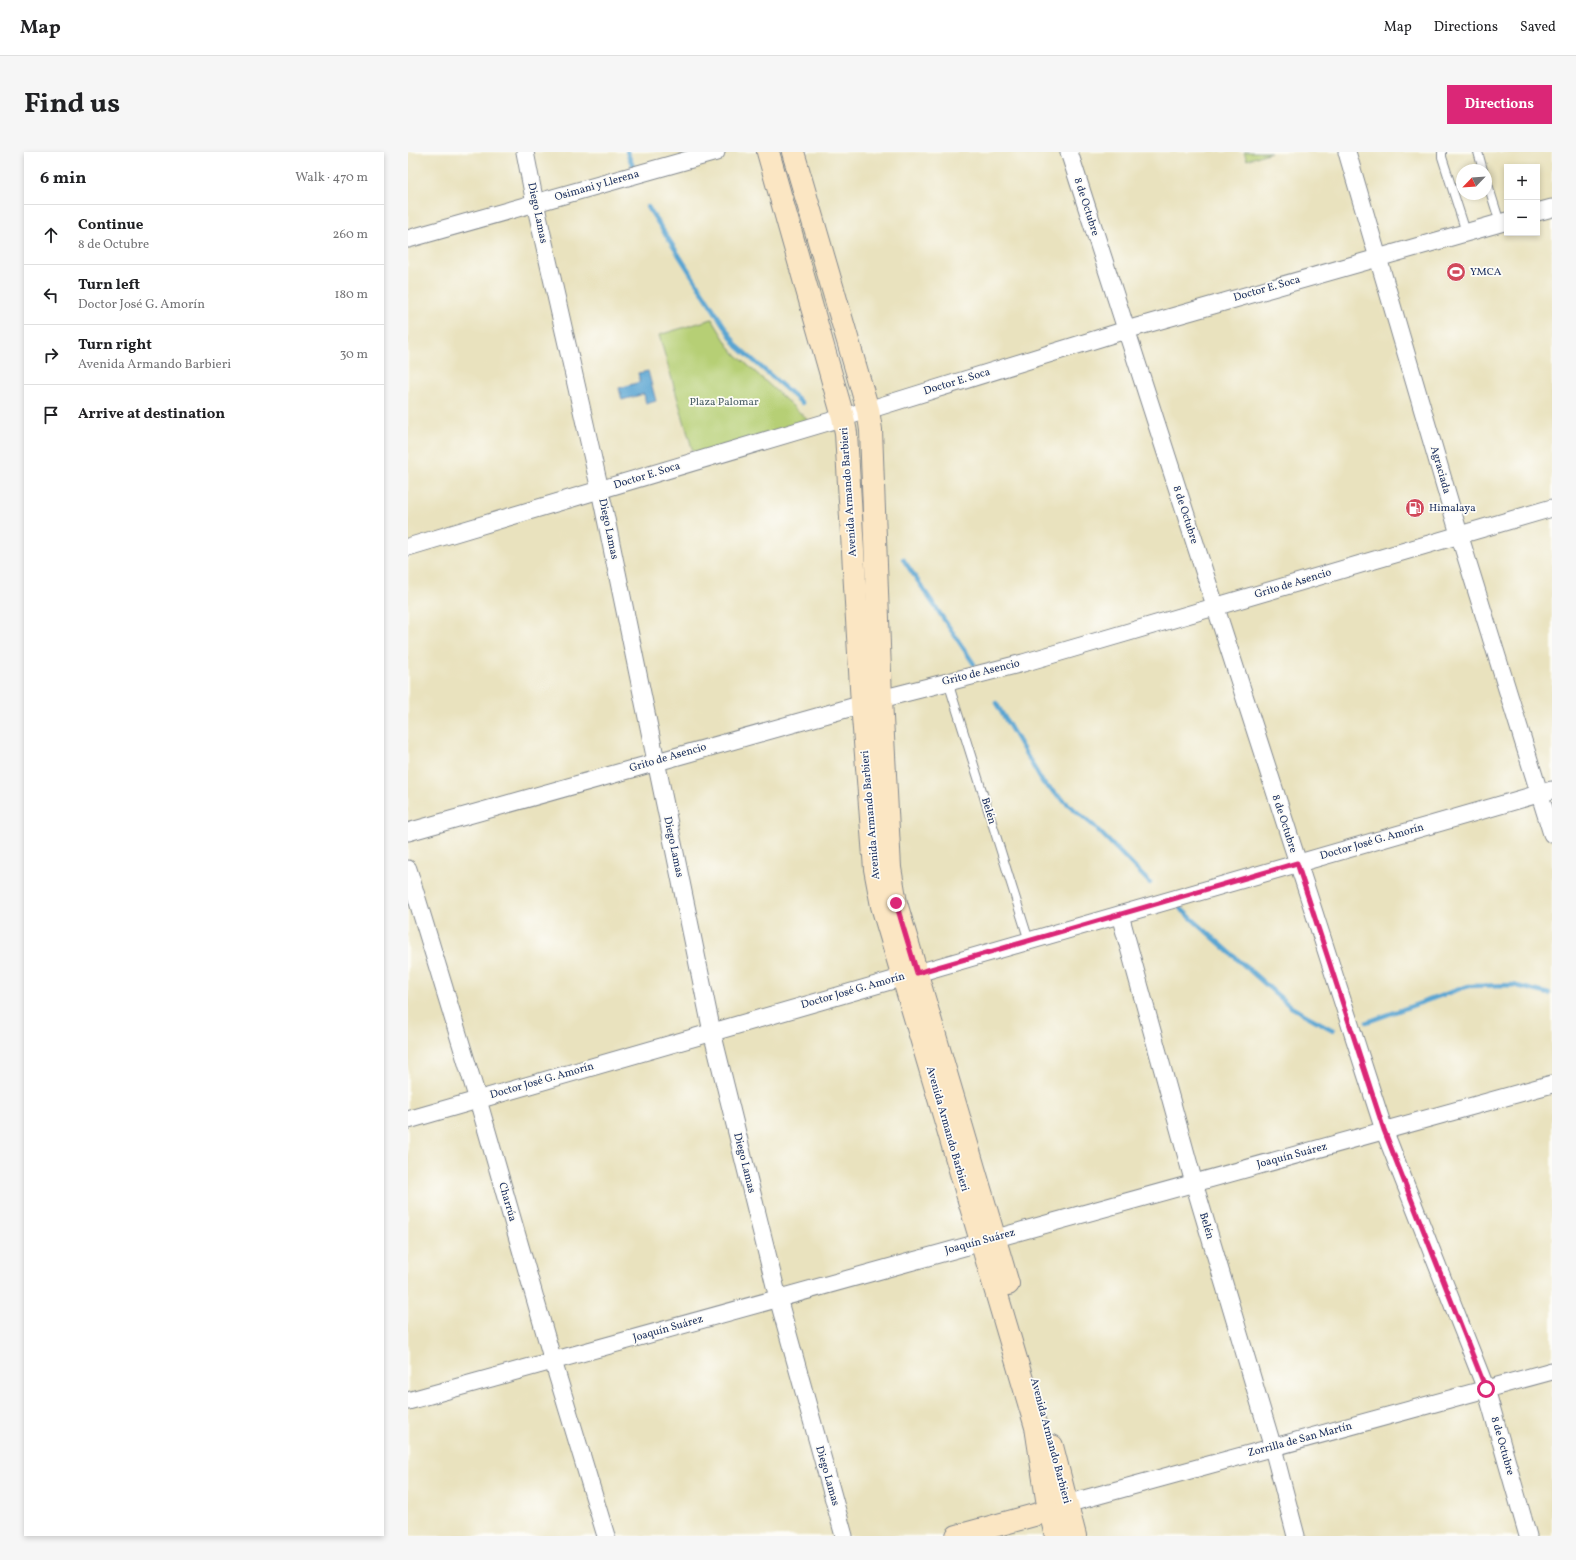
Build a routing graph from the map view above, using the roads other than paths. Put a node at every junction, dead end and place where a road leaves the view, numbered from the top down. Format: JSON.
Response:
{"nodes":[{"id":1,"x":525,"y":152,"type":"edge"},
{"id":2,"x":716,"y":152,"type":"edge"},
{"id":3,"x":768,"y":152,"type":"edge"},
{"id":4,"x":793,"y":152,"type":"edge"},
{"id":5,"x":1069,"y":152,"type":"edge"},
{"id":6,"x":1347,"y":152,"type":"edge"},
{"id":7,"x":1442,"y":152,"type":"edge"},
{"id":8,"x":1478,"y":152,"type":"edge"},
{"id":9,"x":1482,"y":164,"type":"edge"},
{"id":10,"x":1492,"y":193,"type":"edge"},
{"id":11,"x":534,"y":203,"type":"junction"},
{"id":12,"x":1552,"y":208,"type":"edge"},
{"id":13,"x":1540,"y":211,"type":"edge"},
{"id":14,"x":1504,"y":222,"type":"edge"},
{"id":15,"x":1466,"y":232,"type":"junction"},
{"id":16,"x":408,"y":239,"type":"edge"},
{"id":17,"x":1378,"y":258,"type":"junction"},
{"id":18,"x":1126,"y":330,"type":"junction"},
{"id":19,"x":868,"y":410,"type":"junction"},
{"id":20,"x":843,"y":417,"type":"junction"},
{"id":21,"x":600,"y":490,"type":"junction"},
{"id":22,"x":1552,"y":508,"type":"edge"},
{"id":23,"x":1459,"y":534,"type":"junction"},
{"id":24,"x":408,"y":547,"type":"edge"},
{"id":25,"x":1215,"y":608,"type":"junction"},
{"id":26,"x":948,"y":682,"type":"junction"},
{"id":27,"x":871,"y":702,"type":"junction"},
{"id":28,"x":656,"y":761,"type":"junction"},
{"id":29,"x":1546,"y":792,"type":"edge"},
{"id":30,"x":408,"y":832,"type":"edge"},
{"id":31,"x":1552,"y":834,"type":"edge"},
{"id":32,"x":1297,"y":863,"type":"junction"},
{"id":33,"x":408,"y":869,"type":"edge"},
{"id":34,"x":1120,"y":915,"type":"junction"},
{"id":35,"x":1028,"y":941,"type":"junction"},
{"id":36,"x":910,"y":975,"type":"junction"},
{"id":37,"x":712,"y":1032,"type":"junction"},
{"id":38,"x":1552,"y":1084,"type":"edge"},
{"id":39,"x":478,"y":1100,"type":"junction"},
{"id":40,"x":408,"y":1120,"type":"edge"},
{"id":41,"x":1384,"y":1130,"type":"junction"},
{"id":42,"x":1194,"y":1183,"type":"junction"},
{"id":43,"x":988,"y":1240,"type":"junction"},
{"id":44,"x":778,"y":1298,"type":"junction"},
{"id":45,"x":553,"y":1361,"type":"junction"},
{"id":46,"x":1552,"y":1371,"type":"edge"},
{"id":47,"x":1486,"y":1389,"type":"junction"},
{"id":48,"x":408,"y":1401,"type":"edge"},
{"id":49,"x":1273,"y":1448,"type":"junction"},
{"id":50,"x":1058,"y":1508,"type":"junction"},
{"id":51,"x":606,"y":1536,"type":"edge"},
{"id":52,"x":844,"y":1536,"type":"edge"},
{"id":53,"x":957,"y":1536,"type":"edge"},
{"id":54,"x":1056,"y":1536,"type":"edge"},
{"id":55,"x":1075,"y":1536,"type":"edge"},
{"id":56,"x":1296,"y":1536,"type":"edge"},
{"id":57,"x":1528,"y":1536,"type":"edge"}],
"edges":[{"from":1,"to":11,"type":"street","name":"Diego Lamas"},
{"from":2,"to":11,"type":"street","name":"Osimani y Llerena"},
{"from":3,"to":20,"type":"street","name":"Avenida Armando Barbieri"},
{"from":4,"to":19,"type":"street","name":"Avenida Armando Barbieri"},
{"from":5,"to":18,"type":"street","name":"8 de Octubre"},
{"from":6,"to":17,"type":"street","name":"Agraciada"},
{"from":7,"to":15,"type":"lane"},
{"from":8,"to":9,"type":"lane"},
{"from":10,"to":14,"type":"lane"},
{"from":11,"to":16,"type":"street","name":"Osimani y Llerena"},
{"from":11,"to":21,"type":"street","name":"Diego Lamas"},
{"from":12,"to":13,"type":"street"},
{"from":14,"to":15,"type":"street","name":"Doctor E. Soca"},
{"from":15,"to":17,"type":"street","name":"Doctor E. Soca"},
{"from":17,"to":18,"type":"street","name":"Doctor E. Soca"},
{"from":17,"to":23,"type":"street","name":"Agraciada"},
{"from":18,"to":19,"type":"street","name":"Doctor E. Soca"},
{"from":18,"to":25,"type":"street","name":"8 de Octubre"},
{"from":19,"to":20,"type":"street","name":"Doctor E. Soca"},
{"from":19,"to":27,"type":"street","name":"Avenida Armando Barbieri"},
{"from":20,"to":21,"type":"street","name":"Doctor E. Soca"},
{"from":20,"to":27,"type":"street","name":"Avenida Armando Barbieri"},
{"from":21,"to":24,"type":"street","name":"Doctor E. Soca"},
{"from":21,"to":28,"type":"street","name":"Diego Lamas"},
{"from":22,"to":23,"type":"street","name":"Grito de Asencio"},
{"from":23,"to":25,"type":"street","name":"Grito de Asencio"},
{"from":23,"to":29,"type":"street","name":"Agraciada"},
{"from":25,"to":26,"type":"street","name":"Grito de Asencio"},
{"from":25,"to":32,"type":"street","name":"8 de Octubre"},
{"from":26,"to":27,"type":"street","name":"Grito de Asencio"},
{"from":26,"to":35,"type":"lane","name":"Belén"},
{"from":27,"to":28,"type":"street","name":"Grito de Asencio"},
{"from":27,"to":36,"type":"street","name":"Avenida Armando Barbieri"},
{"from":28,"to":30,"type":"street","name":"Grito de Asencio"},
{"from":28,"to":37,"type":"street","name":"Diego Lamas"},
{"from":29,"to":31,"type":"street","name":"Agraciada"},
{"from":29,"to":32,"type":"street","name":"Doctor José G. Amorín"},
{"from":32,"to":34,"type":"street","name":"Doctor José G. Amorín"},
{"from":32,"to":41,"type":"street","name":"8 de Octubre"},
{"from":33,"to":39,"type":"street","name":"Charrúa"},
{"from":34,"to":35,"type":"street","name":"Doctor José G. Amorín"},
{"from":34,"to":42,"type":"street","name":"Belén"},
{"from":35,"to":36,"type":"street","name":"Doctor José G. Amorín"},
{"from":36,"to":37,"type":"street","name":"Doctor José G. Amorín"},
{"from":36,"to":43,"type":"street","name":"Avenida Armando Barbieri"},
{"from":37,"to":39,"type":"street","name":"Doctor José G. Amorín"},
{"from":37,"to":44,"type":"street","name":"Diego Lamas"},
{"from":38,"to":41,"type":"street","name":"Joaquín Suárez"},
{"from":39,"to":40,"type":"street","name":"Doctor José G. Amorín"},
{"from":39,"to":45,"type":"street","name":"Charrúa"},
{"from":41,"to":42,"type":"street","name":"Joaquín Suárez"},
{"from":41,"to":47,"type":"street","name":"8 de Octubre"},
{"from":42,"to":43,"type":"street","name":"Joaquín Suárez"},
{"from":42,"to":49,"type":"street","name":"Belén"},
{"from":43,"to":44,"type":"street","name":"Joaquín Suárez"},
{"from":43,"to":50,"type":"street","name":"Avenida Armando Barbieri"},
{"from":44,"to":45,"type":"street","name":"Joaquín Suárez"},
{"from":44,"to":52,"type":"street","name":"Diego Lamas"},
{"from":45,"to":48,"type":"street","name":"Joaquín Suárez"},
{"from":45,"to":51,"type":"street","name":"Charrúa"},
{"from":46,"to":47,"type":"street","name":"Zorrilla de San Martín"},
{"from":47,"to":49,"type":"street","name":"Zorrilla de San Martín"},
{"from":47,"to":57,"type":"street","name":"8 de Octubre"},
{"from":49,"to":50,"type":"street","name":"Zorrilla de San Martín"},
{"from":49,"to":56,"type":"street","name":"Belén"},
{"from":50,"to":53,"type":"street"},
{"from":50,"to":54,"type":"street","name":"Avenida Armando Barbieri"},
{"from":50,"to":55,"type":"street","name":"Avenida Armando Barbieri"}]}
